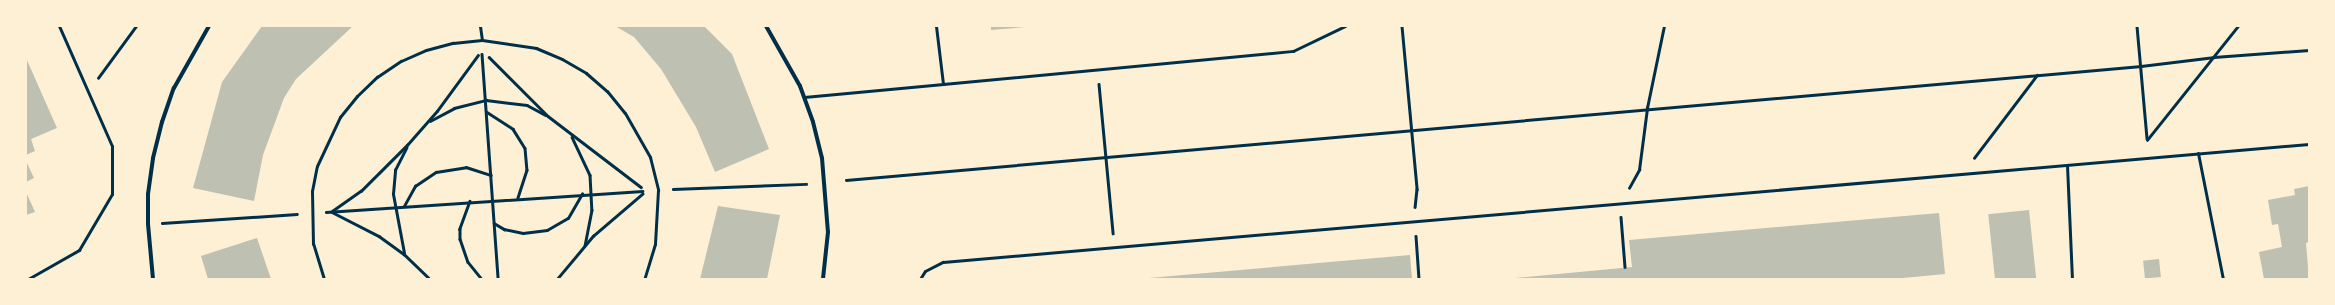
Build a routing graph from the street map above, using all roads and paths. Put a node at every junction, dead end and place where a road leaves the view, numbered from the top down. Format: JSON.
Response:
{"nodes":[{"id":1,"x":59,"y":26,"type":"edge"},
{"id":2,"x":136,"y":26,"type":"edge"},
{"id":3,"x":209,"y":26,"type":"edge"},
{"id":4,"x":480,"y":26,"type":"edge"},
{"id":5,"x":766,"y":26,"type":"edge"},
{"id":6,"x":936,"y":26,"type":"edge"},
{"id":7,"x":1345,"y":26,"type":"edge"},
{"id":8,"x":1402,"y":26,"type":"edge"},
{"id":9,"x":1664,"y":26,"type":"edge"},
{"id":10,"x":2137,"y":26,"type":"edge"},
{"id":11,"x":2238,"y":26,"type":"edge"},
{"id":12,"x":482,"y":40,"type":"junction"},
{"id":13,"x":482,"y":49,"type":"junction"},
{"id":14,"x":2309,"y":50,"type":"edge"},
{"id":15,"x":2214,"y":57,"type":"junction"},
{"id":16,"x":2141,"y":66,"type":"junction"},
{"id":17,"x":1098,"y":70,"type":"junction"},
{"id":18,"x":2037,"y":74,"type":"junction"},
{"id":19,"x":943,"y":84,"type":"junction"},
{"id":20,"x":88,"y":91,"type":"junction"},
{"id":21,"x":804,"y":97,"type":"junction"},
{"id":22,"x":486,"y":100,"type":"junction"},
{"id":23,"x":1647,"y":108,"type":"junction"},
{"id":24,"x":486,"y":112,"type":"junction"},
{"id":25,"x":548,"y":116,"type":"junction"},
{"id":26,"x":424,"y":127,"type":"junction"},
{"id":27,"x":1411,"y":128,"type":"junction"},
{"id":28,"x":571,"y":135,"type":"junction"},
{"id":29,"x":2147,"y":140,"type":"junction"},
{"id":30,"x":2309,"y":144,"type":"edge"},
{"id":31,"x":407,"y":145,"type":"junction"},
{"id":32,"x":2198,"y":153,"type":"junction"},
{"id":33,"x":1105,"y":157,"type":"junction"},
{"id":34,"x":2148,"y":158,"type":"junction"},
{"id":35,"x":2067,"y":165,"type":"junction"},
{"id":36,"x":1961,"y":174,"type":"junction"},
{"id":37,"x":491,"y":175,"type":"junction"},
{"id":38,"x":846,"y":180,"type":"dead end"},
{"id":39,"x":806,"y":184,"type":"dead end"},
{"id":40,"x":658,"y":190,"type":"junction"},
{"id":41,"x":646,"y":191,"type":"junction"},
{"id":42,"x":592,"y":193,"type":"junction"},
{"id":43,"x":582,"y":194,"type":"junction"},
{"id":44,"x":518,"y":198,"type":"junction"},
{"id":45,"x":493,"y":199,"type":"junction"},
{"id":46,"x":470,"y":200,"type":"junction"},
{"id":47,"x":1620,"y":203,"type":"junction"},
{"id":48,"x":404,"y":206,"type":"junction"},
{"id":49,"x":394,"y":207,"type":"junction"},
{"id":50,"x":332,"y":212,"type":"junction"},
{"id":51,"x":311,"y":213,"type":"junction"},
{"id":52,"x":1414,"y":221,"type":"junction"},
{"id":53,"x":494,"y":223,"type":"junction"},
{"id":54,"x":148,"y":224,"type":"junction"},
{"id":55,"x":585,"y":246,"type":"junction"},
{"id":56,"x":1114,"y":247,"type":"junction"},
{"id":57,"x":404,"y":254,"type":"junction"},
{"id":58,"x":1625,"y":267,"type":"dead end"},
{"id":59,"x":28,"y":279,"type":"edge"},
{"id":60,"x":152,"y":279,"type":"edge"},
{"id":61,"x":324,"y":279,"type":"edge"},
{"id":62,"x":430,"y":279,"type":"edge"},
{"id":63,"x":482,"y":279,"type":"edge"},
{"id":64,"x":498,"y":279,"type":"edge"},
{"id":65,"x":557,"y":279,"type":"edge"},
{"id":66,"x":644,"y":279,"type":"edge"},
{"id":67,"x":823,"y":279,"type":"edge"},
{"id":68,"x":920,"y":279,"type":"edge"},
{"id":69,"x":1419,"y":279,"type":"edge"},
{"id":70,"x":2072,"y":279,"type":"edge"},
{"id":71,"x":2223,"y":279,"type":"edge"}],
"edges":[{"from":1,"to":20,"type":"lane"},
{"from":2,"to":20,"type":"path"},
{"from":3,"to":54,"type":"street"},
{"from":4,"to":12,"type":"lane"},
{"from":5,"to":21,"type":"street"},
{"from":6,"to":19,"type":"lane"},
{"from":7,"to":17,"type":"lane"},
{"from":8,"to":27,"type":"path"},
{"from":9,"to":23,"type":"path"},
{"from":10,"to":16,"type":"path"},
{"from":11,"to":15,"type":"path"},
{"from":12,"to":40,"type":"lane"},
{"from":12,"to":51,"type":"lane"},
{"from":13,"to":22,"type":"path"},
{"from":13,"to":25,"type":"path"},
{"from":13,"to":26,"type":"path"},
{"from":14,"to":15,"type":"path"},
{"from":15,"to":16,"type":"path"},
{"from":15,"to":29,"type":"path"},
{"from":16,"to":18,"type":"path"},
{"from":16,"to":29,"type":"path"},
{"from":17,"to":19,"type":"lane"},
{"from":17,"to":33,"type":"path"},
{"from":18,"to":23,"type":"path"},
{"from":18,"to":36,"type":"path"},
{"from":19,"to":21,"type":"lane"},
{"from":20,"to":59,"type":"lane"},
{"from":21,"to":67,"type":"street"},
{"from":22,"to":24,"type":"path"},
{"from":22,"to":25,"type":"path"},
{"from":22,"to":26,"type":"path"},
{"from":23,"to":27,"type":"path"},
{"from":23,"to":47,"type":"path"},
{"from":24,"to":37,"type":"path"},
{"from":24,"to":44,"type":"path"},
{"from":25,"to":28,"type":"path"},
{"from":26,"to":31,"type":"path"},
{"from":27,"to":33,"type":"path"},
{"from":27,"to":52,"type":"path"},
{"from":28,"to":41,"type":"path"},
{"from":28,"to":42,"type":"path"},
{"from":29,"to":34,"type":"path"},
{"from":30,"to":32,"type":"lane"},
{"from":31,"to":49,"type":"path"},
{"from":31,"to":50,"type":"path"},
{"from":32,"to":34,"type":"lane"},
{"from":32,"to":71,"type":"lane"},
{"from":33,"to":38,"type":"path"},
{"from":33,"to":56,"type":"path"},
{"from":34,"to":35,"type":"lane"},
{"from":35,"to":36,"type":"lane"},
{"from":35,"to":70,"type":"lane"},
{"from":36,"to":47,"type":"lane"},
{"from":37,"to":45,"type":"path"},
{"from":37,"to":48,"type":"path"},
{"from":39,"to":40,"type":"path"},
{"from":40,"to":66,"type":"lane"},
{"from":41,"to":42,"type":"path"},
{"from":41,"to":55,"type":"path"},
{"from":42,"to":43,"type":"path"},
{"from":42,"to":55,"type":"path"},
{"from":43,"to":44,"type":"path"},
{"from":43,"to":53,"type":"path"},
{"from":44,"to":45,"type":"path"},
{"from":45,"to":46,"type":"path"},
{"from":45,"to":53,"type":"path"},
{"from":46,"to":48,"type":"path"},
{"from":46,"to":63,"type":"path"},
{"from":47,"to":52,"type":"lane"},
{"from":47,"to":58,"type":"path"},
{"from":48,"to":49,"type":"path"},
{"from":49,"to":50,"type":"path"},
{"from":49,"to":57,"type":"path"},
{"from":50,"to":51,"type":"path"},
{"from":50,"to":57,"type":"path"},
{"from":51,"to":54,"type":"path"},
{"from":51,"to":61,"type":"lane"},
{"from":52,"to":56,"type":"lane"},
{"from":52,"to":69,"type":"path"},
{"from":53,"to":64,"type":"path"},
{"from":54,"to":60,"type":"street"},
{"from":55,"to":65,"type":"path"},
{"from":56,"to":68,"type":"lane"},
{"from":57,"to":62,"type":"path"}]}
